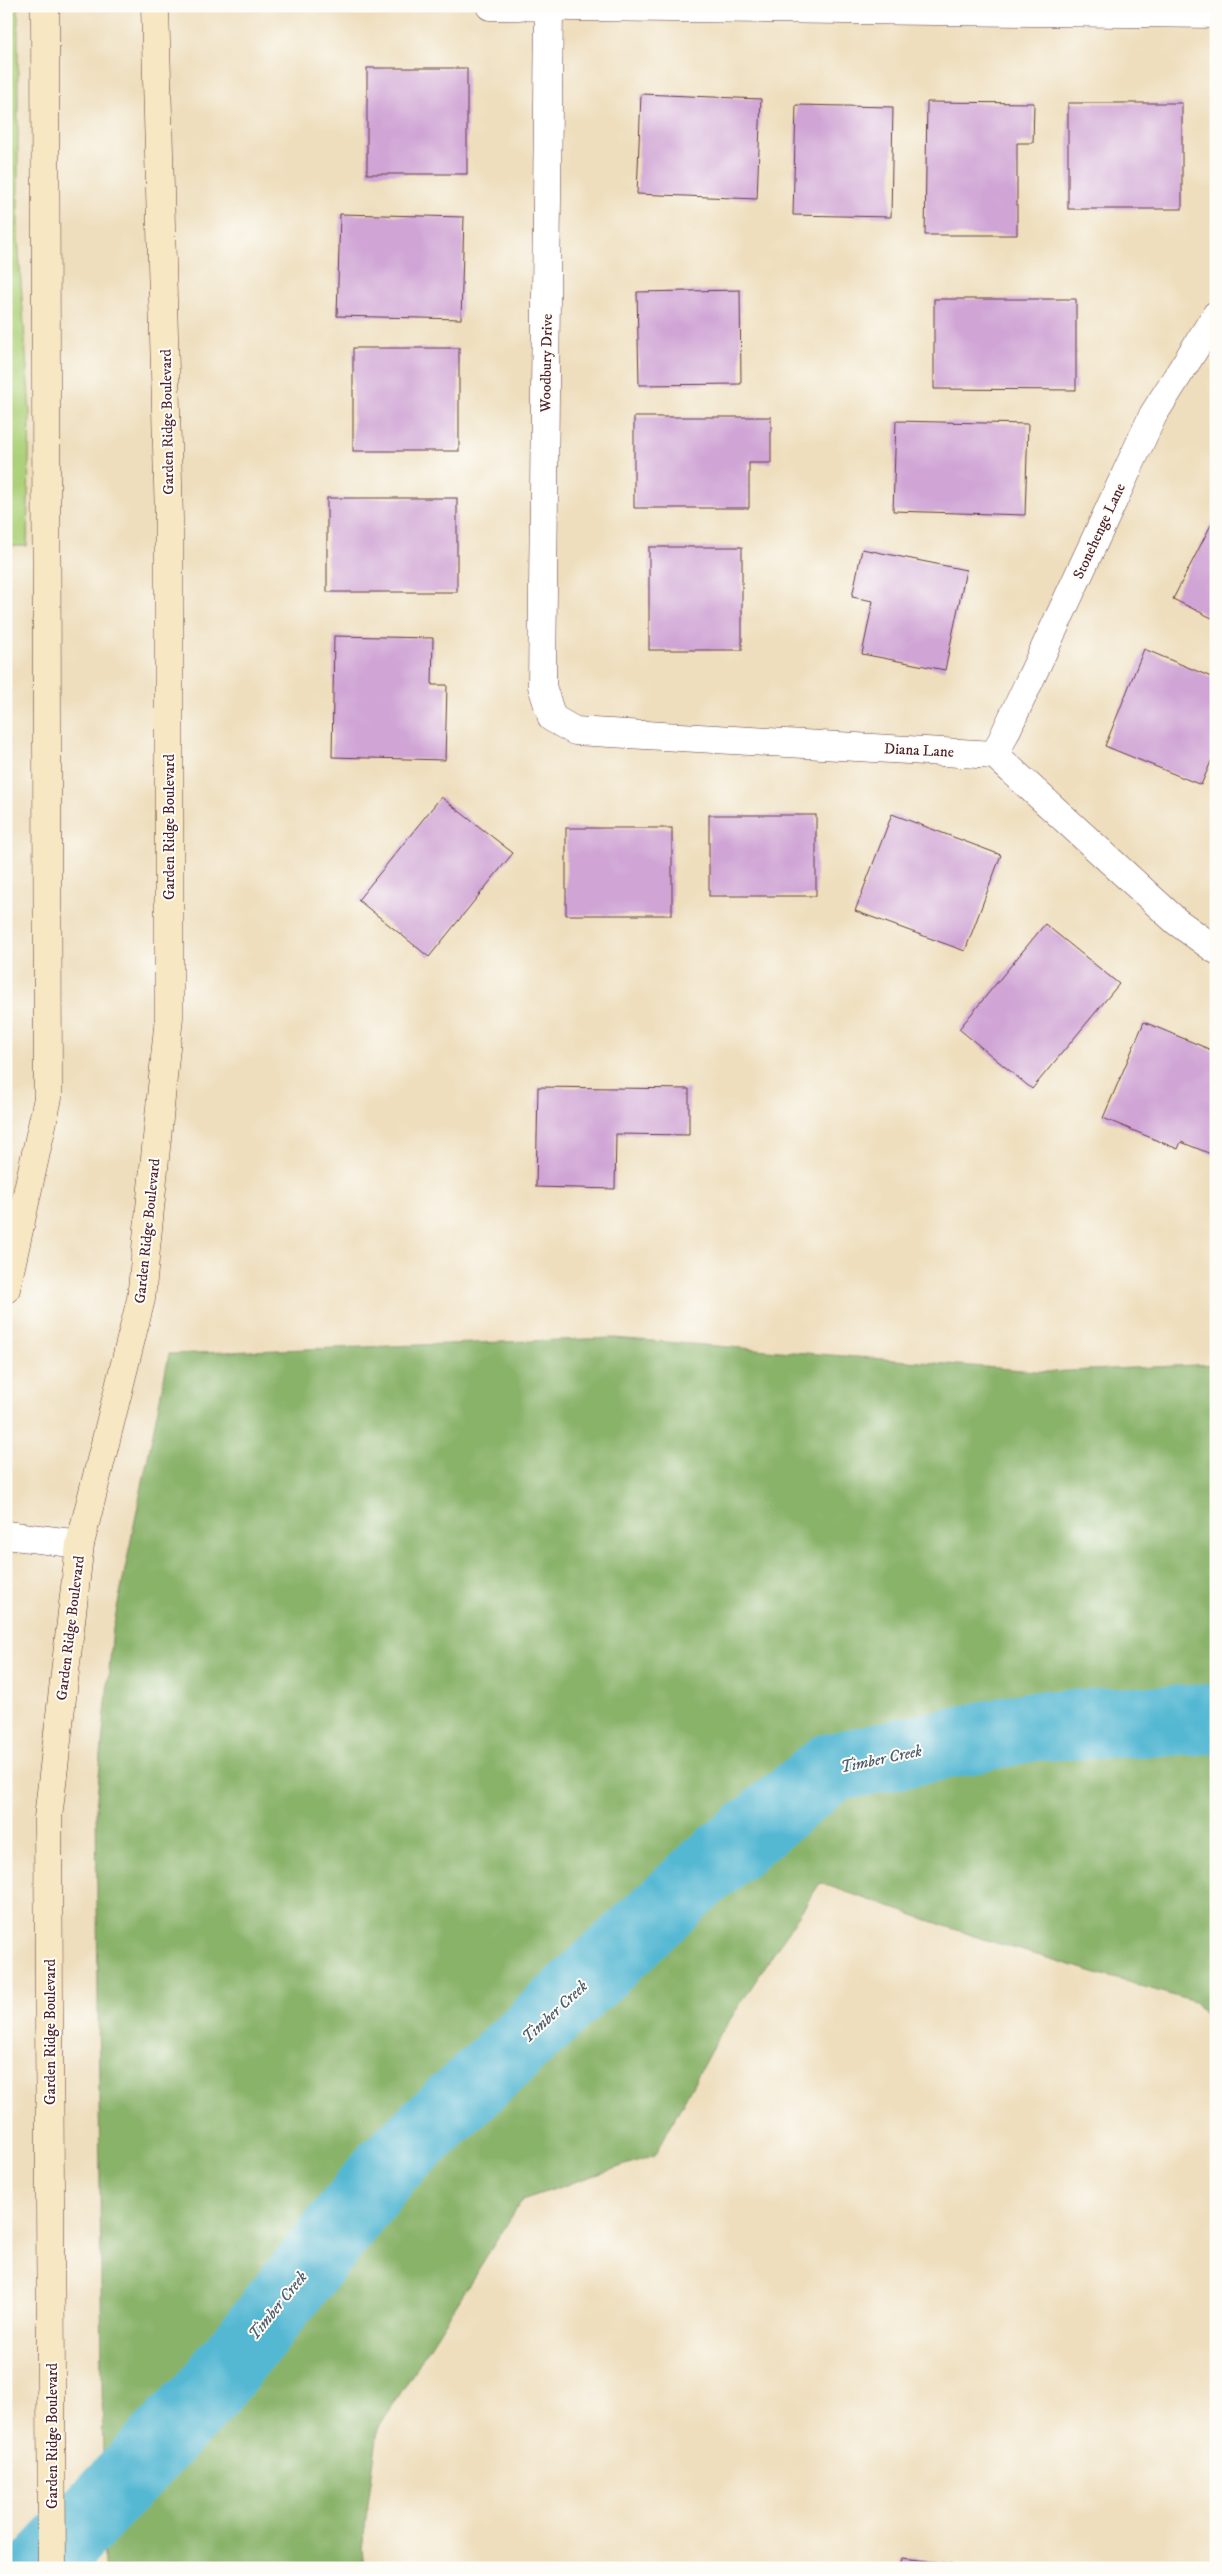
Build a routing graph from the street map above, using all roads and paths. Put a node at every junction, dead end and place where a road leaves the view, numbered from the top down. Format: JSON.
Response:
{"nodes":[{"id":1,"x":45,"y":6,"type":"edge"},
{"id":2,"x":155,"y":6,"type":"edge"},
{"id":3,"x":490,"y":6,"type":"edge"},
{"id":4,"x":549,"y":7,"type":"edge"},
{"id":5,"x":1216,"y":14,"type":"edge"},
{"id":6,"x":1216,"y":315,"type":"edge"},
{"id":7,"x":552,"y":718,"type":"joint"},
{"id":8,"x":995,"y":755,"type":"junction"},
{"id":9,"x":1216,"y":950,"type":"edge"},
{"id":10,"x":6,"y":1289,"type":"edge"},
{"id":11,"x":6,"y":1534,"type":"edge"},
{"id":12,"x":80,"y":1544,"type":"junction"},
{"id":13,"x":52,"y":2568,"type":"edge"}],
"edges":[{"from":1,"to":10,"type":"main road"},
{"from":2,"to":12,"type":"main road","name":"Garden Ridge Boulevard"},
{"from":3,"to":4,"type":"street"},
{"from":4,"to":5,"type":"street"},
{"from":4,"to":7,"type":"street","name":"Woodbury Drive"},
{"from":6,"to":8,"type":"street","name":"Stonehenge Lane"},
{"from":7,"to":8,"type":"street","name":"Diana Lane"},
{"from":8,"to":9,"type":"street"},
{"from":11,"to":12,"type":"street"},
{"from":12,"to":13,"type":"main road","name":"Garden Ridge Boulevard"}]}
